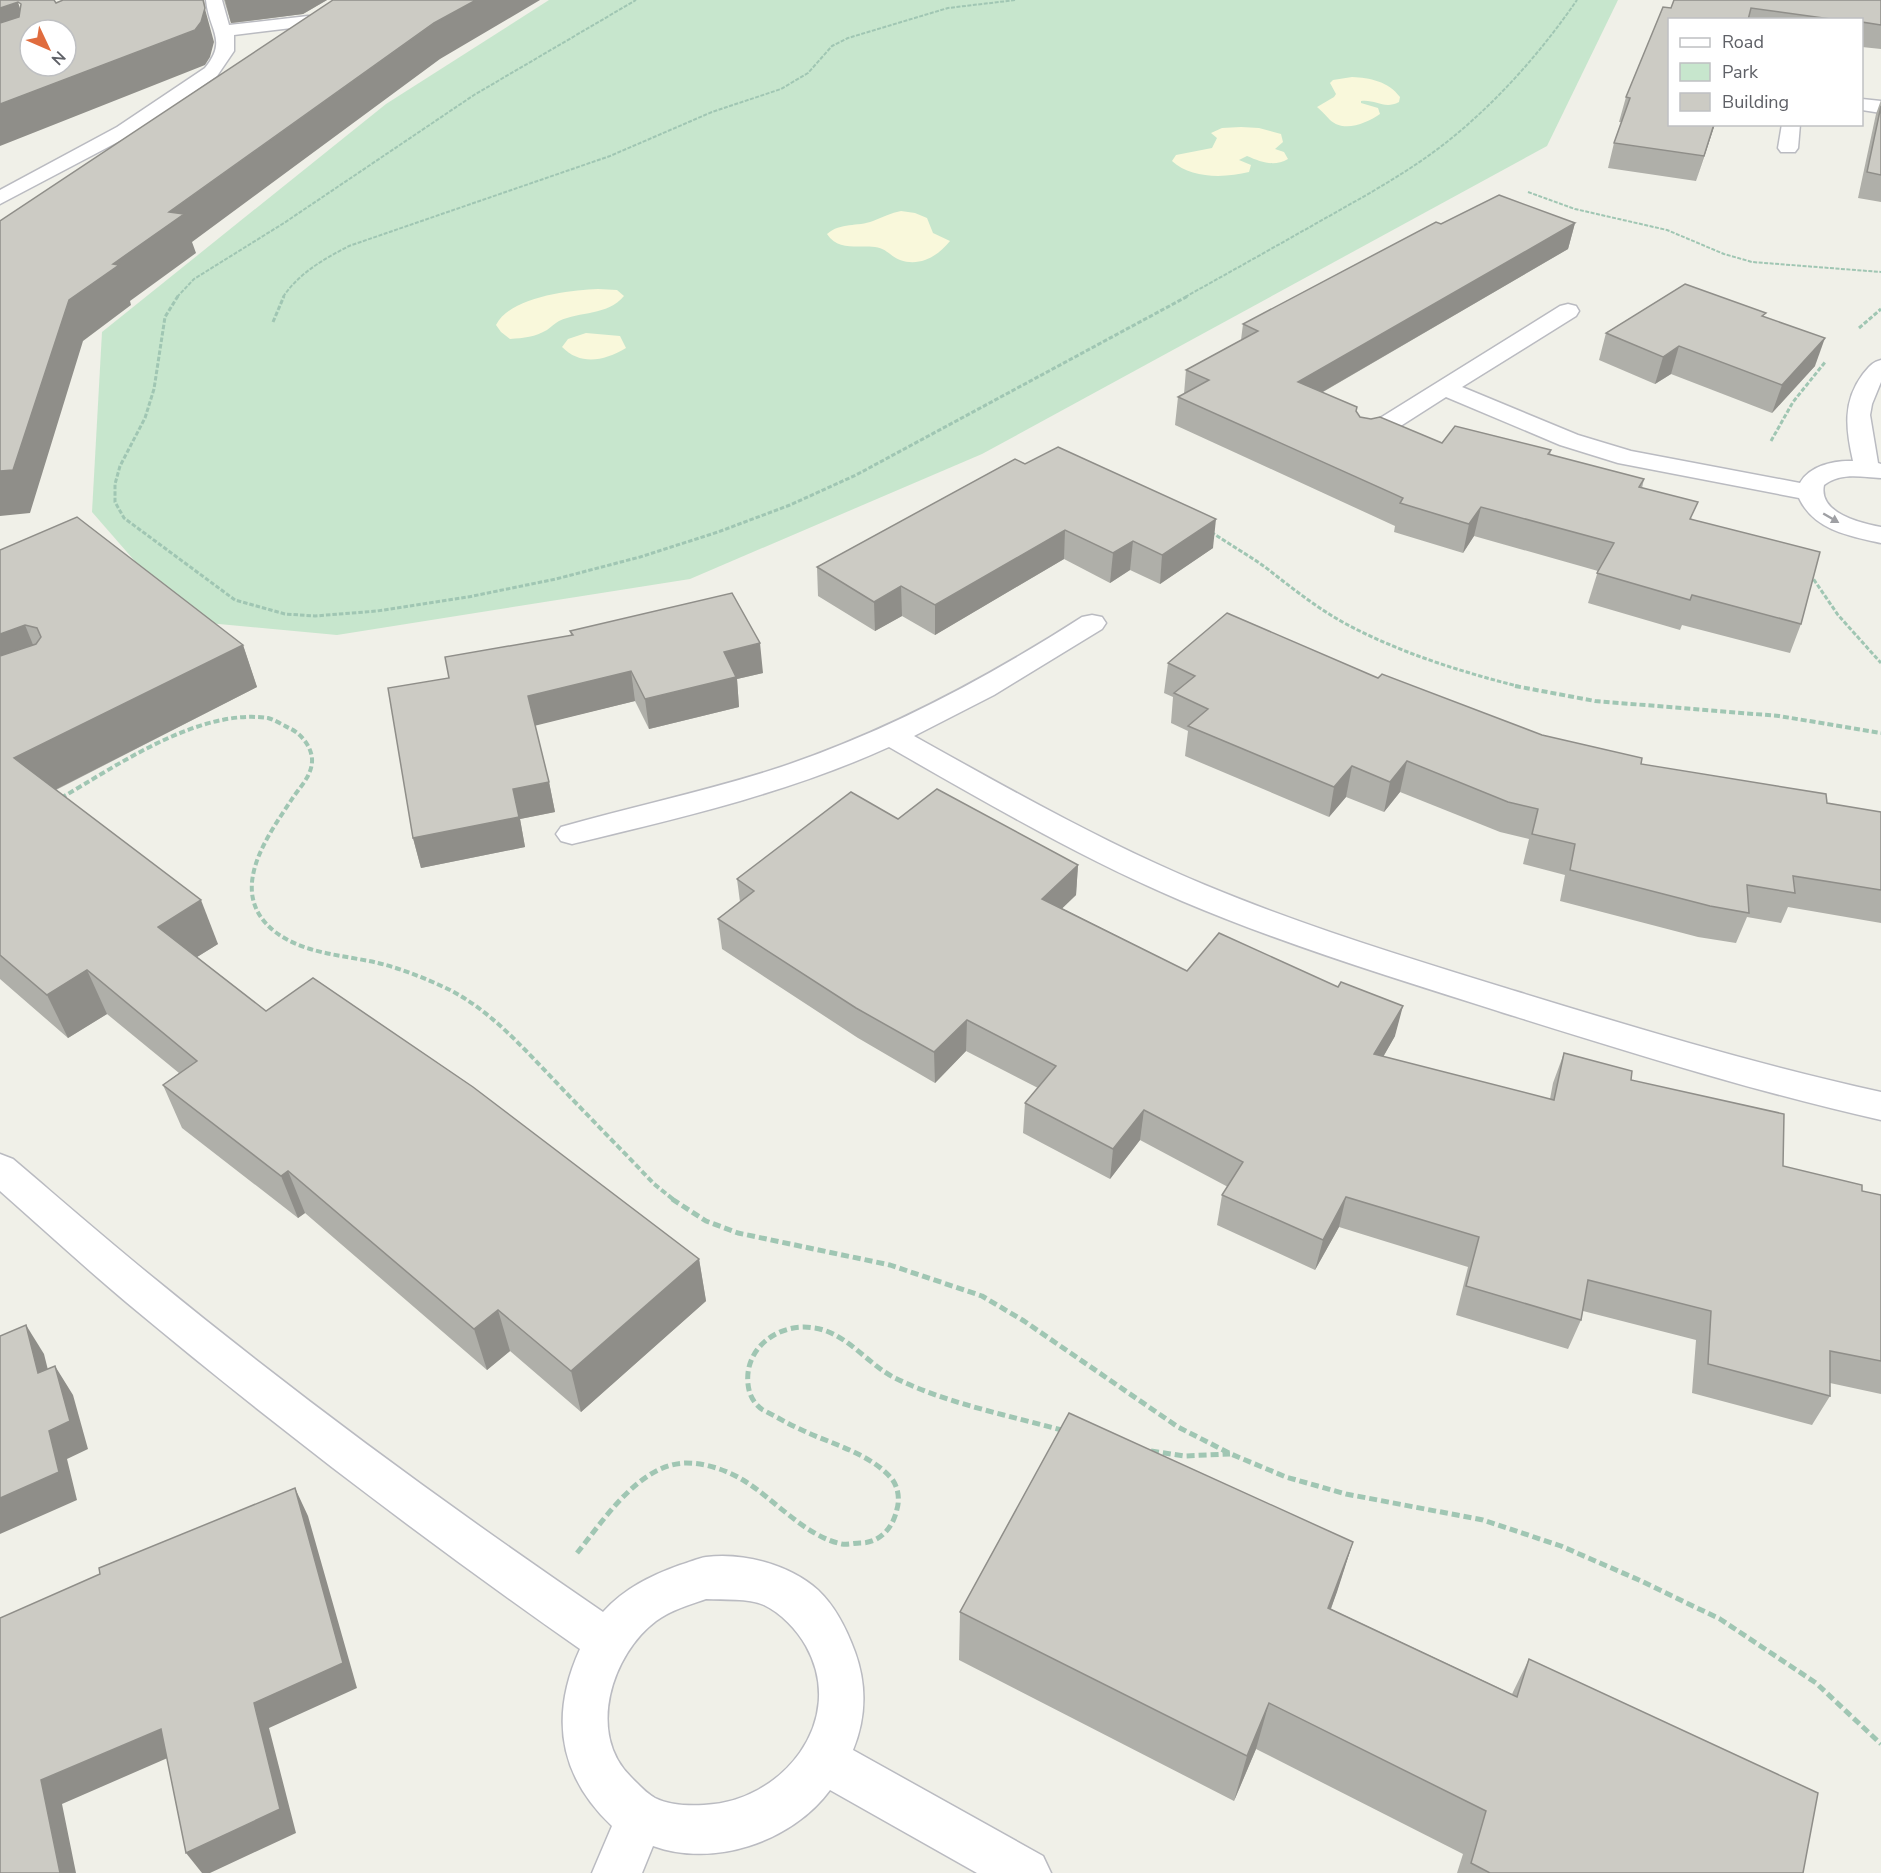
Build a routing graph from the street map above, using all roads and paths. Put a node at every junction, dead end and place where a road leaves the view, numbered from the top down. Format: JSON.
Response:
{"nodes":[{"id":1,"x":214,"y":0,"type":"edge"},
{"id":2,"x":636,"y":0,"type":"edge"},
{"id":3,"x":1016,"y":0,"type":"edge"},
{"id":4,"x":1577,"y":0,"type":"edge"},
{"id":5,"x":225,"y":31,"type":"junction"},
{"id":6,"x":300,"y":38,"type":"edge"},
{"id":7,"x":1863,"y":105,"type":"edge"},
{"id":8,"x":1881,"y":107,"type":"edge"},
{"id":9,"x":1791,"y":126,"type":"edge"},
{"id":10,"x":1788,"y":148,"type":"dead end"},
{"id":11,"x":1528,"y":192,"type":"dead end"},
{"id":12,"x":0,"y":198,"type":"edge"},
{"id":13,"x":1881,"y":272,"type":"edge"},
{"id":14,"x":1568,"y":311,"type":"dead end"},
{"id":15,"x":273,"y":322,"type":"dead end"},
{"id":16,"x":1881,"y":367,"type":"edge"},
{"id":17,"x":1444,"y":388,"type":"junction"},
{"id":18,"x":1365,"y":438,"type":"edge"},
{"id":19,"x":1874,"y":470,"type":"edge"},
{"id":20,"x":1808,"y":492,"type":"junction"},
{"id":21,"x":1202,"y":527,"type":"edge"},
{"id":22,"x":1876,"y":534,"type":"edge"},
{"id":23,"x":1881,"y":560,"type":"edge"},
{"id":24,"x":1092,"y":623,"type":"dead end"},
{"id":25,"x":1881,"y":733,"type":"edge"},
{"id":26,"x":890,"y":735,"type":"junction"},
{"id":27,"x":51,"y":803,"type":"edge"},
{"id":28,"x":572,"y":834,"type":"dead end"},
{"id":29,"x":1881,"y":1106,"type":"edge"},
{"id":30,"x":0,"y":1169,"type":"edge"},
{"id":31,"x":1070,"y":1432,"type":"edge"},
{"id":32,"x":1149,"y":1451,"type":"edge"},
{"id":33,"x":1231,"y":1454,"type":"junction"},
{"id":34,"x":540,"y":1596,"type":"junction"},
{"id":35,"x":607,"y":1641,"type":"junction"},
{"id":36,"x":1881,"y":1744,"type":"edge"},
{"id":37,"x":823,"y":1760,"type":"junction"},
{"id":38,"x":640,"y":1817,"type":"junction"},
{"id":39,"x":617,"y":1873,"type":"edge"},
{"id":40,"x":1026,"y":1873,"type":"edge"}],
"edges":[{"from":1,"to":5,"type":"street"},
{"from":2,"to":4,"type":"path"},
{"from":3,"to":15,"type":"path"},
{"from":5,"to":6,"type":"street"},
{"from":5,"to":12,"type":"street"},
{"from":7,"to":8,"type":"street"},
{"from":9,"to":10,"type":"street"},
{"from":11,"to":13,"type":"path"},
{"from":14,"to":17,"type":"street"},
{"from":16,"to":19,"type":"street"},
{"from":17,"to":18,"type":"street"},
{"from":17,"to":20,"type":"street"},
{"from":19,"to":20,"type":"street"},
{"from":20,"to":22,"type":"street","one_way":true},
{"from":21,"to":25,"type":"path"},
{"from":22,"to":23,"type":"street"},
{"from":24,"to":26,"type":"street"},
{"from":26,"to":28,"type":"street"},
{"from":26,"to":29,"type":"street"},
{"from":27,"to":33,"type":"path"},
{"from":30,"to":34,"type":"street"},
{"from":31,"to":34,"type":"path"},
{"from":32,"to":33,"type":"path"},
{"from":33,"to":36,"type":"path"},
{"from":34,"to":35,"type":"street"},
{"from":35,"to":37,"type":"street"},
{"from":35,"to":38,"type":"street"},
{"from":37,"to":38,"type":"street"},
{"from":37,"to":40,"type":"street"},
{"from":38,"to":39,"type":"street"}]}
